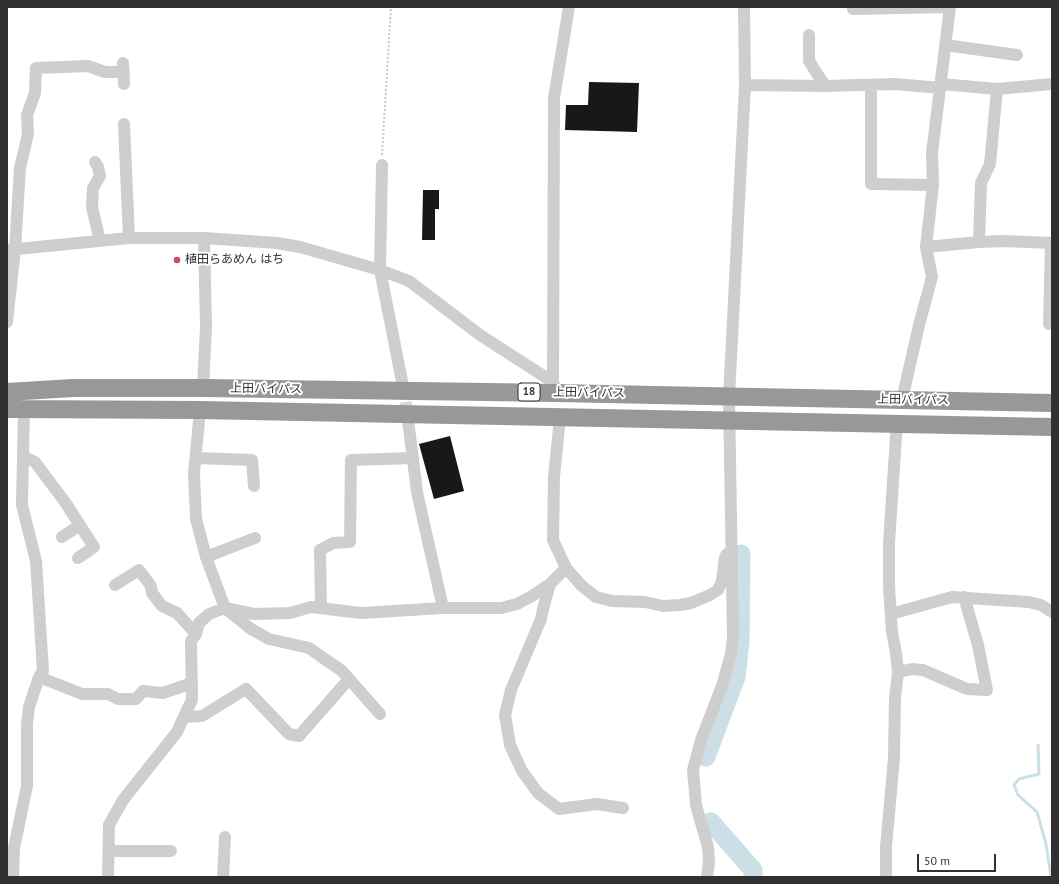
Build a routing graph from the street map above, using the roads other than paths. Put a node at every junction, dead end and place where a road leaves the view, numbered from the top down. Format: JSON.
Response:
{"nodes":[{"id":1,"x":569,"y":7,"type":"edge"},
{"id":2,"x":744,"y":7,"type":"edge"},
{"id":3,"x":950,"y":7,"type":"edge"},
{"id":4,"x":853,"y":9,"type":"dead end"},
{"id":5,"x":809,"y":35,"type":"dead end"},
{"id":6,"x":945,"y":45,"type":"junction"},
{"id":7,"x":1017,"y":55,"type":"dead end"},
{"id":8,"x":124,"y":73,"type":"dead end"},
{"id":9,"x":1052,"y":84,"type":"edge"},
{"id":10,"x":745,"y":85,"type":"junction"},
{"id":11,"x":871,"y":85,"type":"junction"},
{"id":12,"x":824,"y":86,"type":"junction"},
{"id":13,"x":941,"y":86,"type":"junction"},
{"id":14,"x":997,"y":89,"type":"junction"},
{"id":15,"x":124,"y":124,"type":"dead end"},
{"id":16,"x":94,"y":162,"type":"dead end"},
{"id":17,"x":382,"y":165,"type":"road end"},
{"id":18,"x":933,"y":185,"type":"junction"},
{"id":19,"x":129,"y":238,"type":"junction"},
{"id":20,"x":204,"y":238,"type":"junction"},
{"id":21,"x":100,"y":241,"type":"junction"},
{"id":22,"x":979,"y":242,"type":"junction"},
{"id":23,"x":1052,"y":243,"type":"edge"},
{"id":24,"x":926,"y":247,"type":"junction"},
{"id":25,"x":11,"y":250,"type":"edge"},
{"id":26,"x":380,"y":270,"type":"junction"},
{"id":27,"x":7,"y":322,"type":"edge"},
{"id":28,"x":1049,"y":324,"type":"dead end"},
{"id":29,"x":402,"y":381,"type":"tunnel mouth"},
{"id":30,"x":203,"y":388,"type":"junction"},
{"id":31,"x":555,"y":388,"type":"junction"},
{"id":32,"x":7,"y":392,"type":"edge"},
{"id":33,"x":728,"y":397,"type":"junction"},
{"id":34,"x":902,"y":400,"type":"junction"},
{"id":35,"x":1052,"y":403,"type":"edge"},
{"id":36,"x":16,"y":409,"type":"edge"},
{"id":37,"x":200,"y":410,"type":"junction"},
{"id":38,"x":560,"y":418,"type":"junction"},
{"id":39,"x":408,"y":420,"type":"tunnel mouth"},
{"id":40,"x":729,"y":420,"type":"junction"},
{"id":41,"x":898,"y":424,"type":"junction"},
{"id":42,"x":1052,"y":427,"type":"edge"},
{"id":43,"x":24,"y":456,"type":"junction"},
{"id":44,"x":196,"y":458,"type":"junction"},
{"id":45,"x":413,"y":458,"type":"junction"},
{"id":46,"x":254,"y":486,"type":"dead end"},
{"id":47,"x":80,"y":525,"type":"junction"},
{"id":48,"x":62,"y":537,"type":"dead end"},
{"id":49,"x":255,"y":538,"type":"dead end"},
{"id":50,"x":732,"y":549,"type":"junction"},
{"id":51,"x":206,"y":557,"type":"junction"},
{"id":52,"x":78,"y":558,"type":"dead end"},
{"id":53,"x":566,"y":568,"type":"junction"},
{"id":54,"x":550,"y":584,"type":"junction"},
{"id":55,"x":115,"y":585,"type":"dead end"},
{"id":56,"x":964,"y":597,"type":"junction"},
{"id":57,"x":225,"y":608,"type":"junction"},
{"id":58,"x":320,"y":608,"type":"junction"},
{"id":59,"x":442,"y":608,"type":"junction"},
{"id":60,"x":1052,"y":612,"type":"edge"},
{"id":61,"x":891,"y":614,"type":"junction"},
{"id":62,"x":196,"y":634,"type":"junction"},
{"id":63,"x":898,"y":672,"type":"junction"},
{"id":64,"x":39,"y":677,"type":"junction"},
{"id":65,"x":349,"y":679,"type":"junction"},
{"id":66,"x":192,"y":683,"type":"junction"},
{"id":67,"x":380,"y":714,"type":"dead end"},
{"id":68,"x":184,"y":717,"type":"junction"},
{"id":69,"x":622,"y":808,"type":"dead end"},
{"id":70,"x":225,"y":837,"type":"dead end"},
{"id":71,"x":109,"y":851,"type":"junction"},
{"id":72,"x":171,"y":852,"type":"dead end"},
{"id":73,"x":13,"y":877,"type":"edge"},
{"id":74,"x":108,"y":877,"type":"edge"},
{"id":75,"x":223,"y":877,"type":"edge"},
{"id":76,"x":707,"y":877,"type":"edge"},
{"id":77,"x":886,"y":877,"type":"edge"}],
"edges":[{"from":1,"to":31,"type":"street"},
{"from":2,"to":10,"type":"street"},
{"from":3,"to":4,"type":"street"},
{"from":3,"to":6,"type":"street"},
{"from":5,"to":12,"type":"street"},
{"from":6,"to":7,"type":"street"},
{"from":6,"to":13,"type":"street"},
{"from":8,"to":25,"type":"street"},
{"from":9,"to":14,"type":"street"},
{"from":10,"to":12,"type":"street"},
{"from":10,"to":33,"type":"street"},
{"from":11,"to":12,"type":"street"},
{"from":11,"to":13,"type":"street"},
{"from":11,"to":18,"type":"street"},
{"from":13,"to":14,"type":"street"},
{"from":13,"to":18,"type":"street"},
{"from":14,"to":22,"type":"street"},
{"from":15,"to":19,"type":"street"},
{"from":16,"to":21,"type":"street"},
{"from":17,"to":26,"type":"street"},
{"from":18,"to":24,"type":"street"},
{"from":19,"to":20,"type":"street"},
{"from":19,"to":21,"type":"street"},
{"from":20,"to":26,"type":"street"},
{"from":20,"to":30,"type":"street"},
{"from":21,"to":25,"type":"street"},
{"from":22,"to":23,"type":"street"},
{"from":22,"to":24,"type":"street"},
{"from":23,"to":28,"type":"street"},
{"from":24,"to":34,"type":"street"},
{"from":25,"to":27,"type":"street"},
{"from":26,"to":29,"type":"street"},
{"from":26,"to":31,"type":"street"},
{"from":30,"to":31,"type":"highway","name":"上田バイパス","number":"18"},
{"from":30,"to":32,"type":"highway","name":"上田バイパス","number":"18"},
{"from":31,"to":33,"type":"highway","name":"上田バイパス","number":"18"},
{"from":33,"to":34,"type":"highway","name":"上田バイパス","number":"18"},
{"from":33,"to":40,"type":"street"},
{"from":34,"to":35,"type":"highway","name":"上田バイパス","number":"18"},
{"from":36,"to":37,"type":"highway","name":"上田バイパス","number":"18"},
{"from":36,"to":43,"type":"street"},
{"from":37,"to":38,"type":"highway","name":"上田バイパス","number":"18"},
{"from":37,"to":44,"type":"street"},
{"from":38,"to":40,"type":"highway","name":"上田バイパス","number":"18"},
{"from":38,"to":53,"type":"street"},
{"from":39,"to":45,"type":"street"},
{"from":40,"to":41,"type":"highway","name":"上田バイパス","number":"18"},
{"from":40,"to":50,"type":"street"},
{"from":41,"to":42,"type":"highway","name":"上田バイパス","number":"18"},
{"from":41,"to":61,"type":"street"},
{"from":43,"to":47,"type":"street"},
{"from":43,"to":64,"type":"street"},
{"from":44,"to":46,"type":"street"},
{"from":44,"to":51,"type":"street"},
{"from":45,"to":58,"type":"street"},
{"from":45,"to":59,"type":"street"},
{"from":47,"to":48,"type":"street"},
{"from":47,"to":52,"type":"street"},
{"from":49,"to":51,"type":"street"},
{"from":50,"to":53,"type":"street"},
{"from":50,"to":76,"type":"street"},
{"from":51,"to":57,"type":"street"},
{"from":53,"to":54,"type":"street"},
{"from":54,"to":59,"type":"street"},
{"from":54,"to":69,"type":"street"},
{"from":55,"to":62,"type":"street"},
{"from":56,"to":60,"type":"street"},
{"from":56,"to":61,"type":"street"},
{"from":56,"to":63,"type":"street"},
{"from":57,"to":58,"type":"street"},
{"from":57,"to":62,"type":"street"},
{"from":57,"to":65,"type":"street"},
{"from":58,"to":59,"type":"street"},
{"from":61,"to":63,"type":"street"},
{"from":62,"to":66,"type":"street"},
{"from":63,"to":77,"type":"street"},
{"from":64,"to":66,"type":"street"},
{"from":64,"to":73,"type":"street"},
{"from":65,"to":67,"type":"street"},
{"from":65,"to":68,"type":"street"},
{"from":66,"to":68,"type":"street"},
{"from":68,"to":71,"type":"street"},
{"from":70,"to":75,"type":"street"},
{"from":71,"to":72,"type":"street"},
{"from":71,"to":74,"type":"street"}]}
